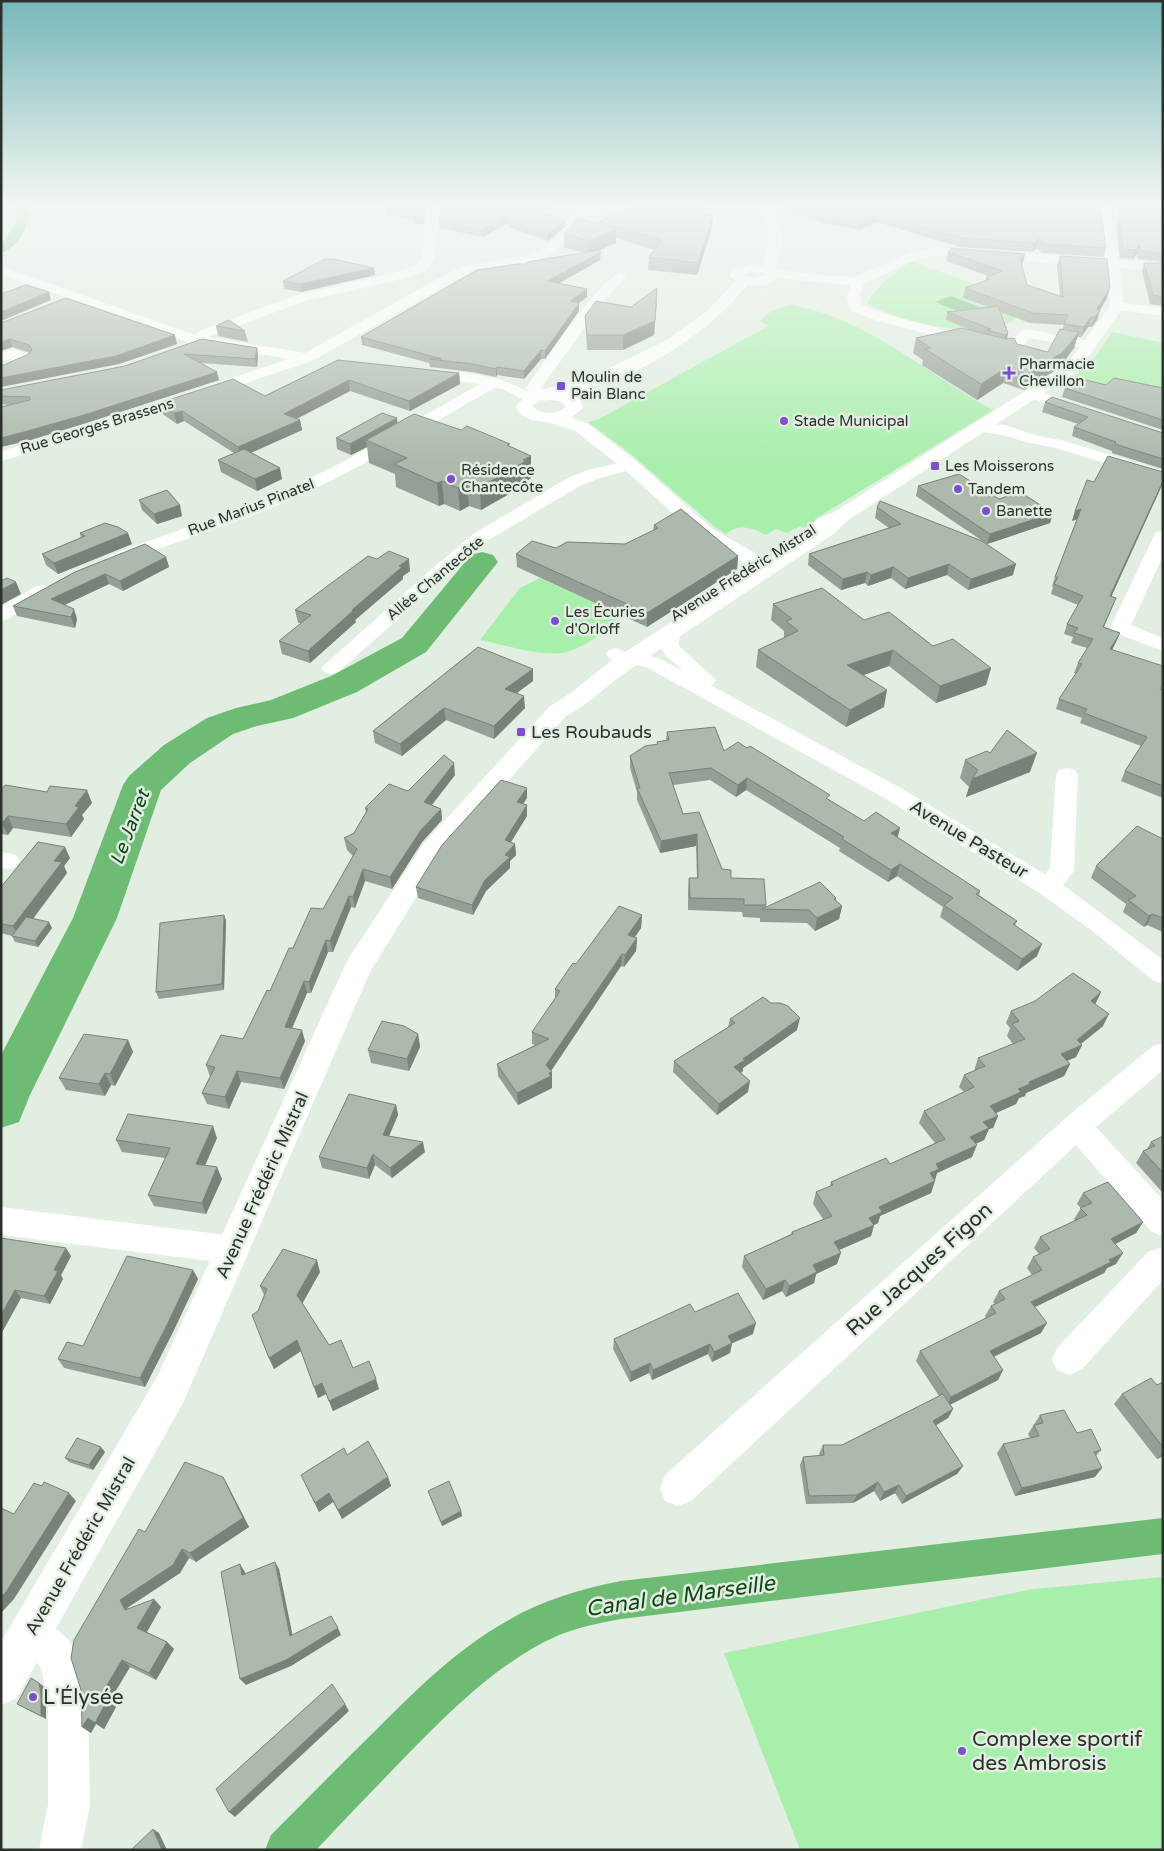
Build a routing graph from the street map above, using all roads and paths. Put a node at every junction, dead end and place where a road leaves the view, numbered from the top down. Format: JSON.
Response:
{"nodes":[{"id":1,"x":63,"y":291,"type":"edge"},
{"id":2,"x":330,"y":291,"type":"edge"},
{"id":3,"x":425,"y":291,"type":"edge"},
{"id":4,"x":605,"y":291,"type":"edge"},
{"id":5,"x":735,"y":291,"type":"edge"},
{"id":6,"x":752,"y":291,"type":"edge"},
{"id":7,"x":854,"y":291,"type":"edge"},
{"id":8,"x":1116,"y":291,"type":"edge"},
{"id":9,"x":76,"y":296,"type":"junction"},
{"id":10,"x":58,"y":304,"type":"edge"},
{"id":11,"x":1117,"y":306,"type":"junction"},
{"id":12,"x":1163,"y":312,"type":"edge"},
{"id":13,"x":199,"y":340,"type":"junction"},
{"id":14,"x":1090,"y":345,"type":"junction"},
{"id":15,"x":180,"y":350,"type":"edge"},
{"id":16,"x":307,"y":358,"type":"junction"},
{"id":17,"x":333,"y":363,"type":"edge"},
{"id":18,"x":416,"y":372,"type":"edge"},
{"id":19,"x":492,"y":383,"type":"junction"},
{"id":20,"x":1032,"y":394,"type":"junction"},
{"id":21,"x":540,"y":397,"type":"junction"},
{"id":22,"x":574,"y":407,"type":"junction"},
{"id":23,"x":1018,"y":415,"type":"junction"},
{"id":24,"x":1097,"y":416,"type":"edge"},
{"id":25,"x":550,"y":417,"type":"junction"},
{"id":26,"x":993,"y":424,"type":"junction"},
{"id":27,"x":580,"y":427,"type":"junction"},
{"id":28,"x":1035,"y":429,"type":"junction"},
{"id":29,"x":1059,"y":444,"type":"junction"},
{"id":30,"x":1,"y":456,"type":"edge"},
{"id":31,"x":630,"y":464,"type":"junction"},
{"id":32,"x":1163,"y":476,"type":"edge"},
{"id":33,"x":1163,"y":536,"type":"edge"},
{"id":34,"x":772,"y":560,"type":"junction"},
{"id":35,"x":98,"y":566,"type":"edge"},
{"id":36,"x":56,"y":585,"type":"edge"},
{"id":37,"x":1,"y":615,"type":"edge"},
{"id":38,"x":671,"y":633,"type":"junction"},
{"id":39,"x":1163,"y":645,"type":"edge"},
{"id":40,"x":631,"y":651,"type":"junction"},
{"id":41,"x":331,"y":668,"type":"dead end"},
{"id":42,"x":719,"y":690,"type":"junction"},
{"id":43,"x":763,"y":721,"type":"junction"},
{"id":44,"x":1067,"y":775,"type":"dead end"},
{"id":45,"x":1047,"y":886,"type":"junction"},
{"id":46,"x":1163,"y":974,"type":"edge"},
{"id":47,"x":1163,"y":1054,"type":"edge"},
{"id":48,"x":1077,"y":1126,"type":"junction"},
{"id":49,"x":1,"y":1221,"type":"edge"},
{"id":50,"x":1163,"y":1222,"type":"edge"},
{"id":51,"x":234,"y":1250,"type":"junction"},
{"id":52,"x":1163,"y":1261,"type":"edge"},
{"id":53,"x":1069,"y":1358,"type":"dead end"},
{"id":54,"x":678,"y":1488,"type":"dead end"},
{"id":55,"x":31,"y":1633,"type":"junction"},
{"id":56,"x":1,"y":1684,"type":"edge"},
{"id":57,"x":60,"y":1850,"type":"edge"}],
"edges":[{"from":1,"to":9,"type":"street"},
{"from":2,"to":13,"type":"street"},
{"from":3,"to":16,"type":"street","name":"Rue Georges Brassens"},
{"from":4,"to":21,"type":"street"},
{"from":5,"to":21,"type":"main road"},
{"from":6,"to":22,"type":"main road"},
{"from":7,"to":14,"type":"street"},
{"from":8,"to":11,"type":"main road"},
{"from":9,"to":10,"type":"street"},
{"from":9,"to":13,"type":"street"},
{"from":11,"to":12,"type":"street"},
{"from":11,"to":14,"type":"main road","name":"Avenue Frédéric Mistral"},
{"from":13,"to":15,"type":"street"},
{"from":13,"to":16,"type":"street"},
{"from":14,"to":20,"type":"main road","name":"Avenue Frédéric Mistral"},
{"from":16,"to":17,"type":"street"},
{"from":16,"to":30,"type":"street","name":"Rue Georges Brassens"},
{"from":18,"to":19,"type":"street"},
{"from":19,"to":21,"type":"street"},
{"from":19,"to":35,"type":"street","name":"Rue Marius Pinatel"},
{"from":20,"to":23,"type":"main road","name":"Avenue Frédéric Mistral"},
{"from":20,"to":24,"type":"street"},
{"from":21,"to":22,"type":"main road"},
{"from":21,"to":25,"type":"main road"},
{"from":22,"to":25,"type":"main road"},
{"from":22,"to":27,"type":"main road"},
{"from":23,"to":26,"type":"main road","name":"Avenue Frédéric Mistral"},
{"from":23,"to":28,"type":"street"},
{"from":25,"to":27,"type":"main road"},
{"from":26,"to":28,"type":"street"},
{"from":26,"to":29,"type":"street"},
{"from":26,"to":34,"type":"main road","name":"Avenue Frédéric Mistral"},
{"from":27,"to":31,"type":"main road"},
{"from":28,"to":29,"type":"street"},
{"from":29,"to":32,"type":"street"},
{"from":31,"to":34,"type":"main road"},
{"from":31,"to":41,"type":"street","name":"Allée Chantecôte"},
{"from":33,"to":39,"type":"street"},
{"from":34,"to":38,"type":"main road","name":"Avenue Frédéric Mistral"},
{"from":34,"to":40,"type":"main road","name":"Avenue Frédéric Mistral"},
{"from":36,"to":37,"type":"street"},
{"from":38,"to":40,"type":"main road","name":"Avenue Frédéric Mistral"},
{"from":38,"to":42,"type":"street","name":"Avenue Pasteur"},
{"from":40,"to":42,"type":"street","name":"Avenue Pasteur"},
{"from":40,"to":43,"type":"street","name":"Avenue Pasteur"},
{"from":40,"to":51,"type":"main road","name":"Avenue Frédéric Mistral"},
{"from":42,"to":43,"type":"street","name":"Avenue Pasteur"},
{"from":43,"to":45,"type":"street","name":"Avenue Pasteur"},
{"from":44,"to":45,"type":"street"},
{"from":45,"to":46,"type":"street","name":"Avenue Pasteur"},
{"from":47,"to":48,"type":"street","name":"Rue Jacques Figon"},
{"from":48,"to":50,"type":"street"},
{"from":48,"to":54,"type":"street","name":"Rue Jacques Figon"},
{"from":49,"to":51,"type":"street"},
{"from":51,"to":55,"type":"main road","name":"Avenue Frédéric Mistral"},
{"from":52,"to":53,"type":"street"},
{"from":55,"to":56,"type":"main road","name":"Avenue Frédéric Mistral"},
{"from":55,"to":57,"type":"street"}]}
